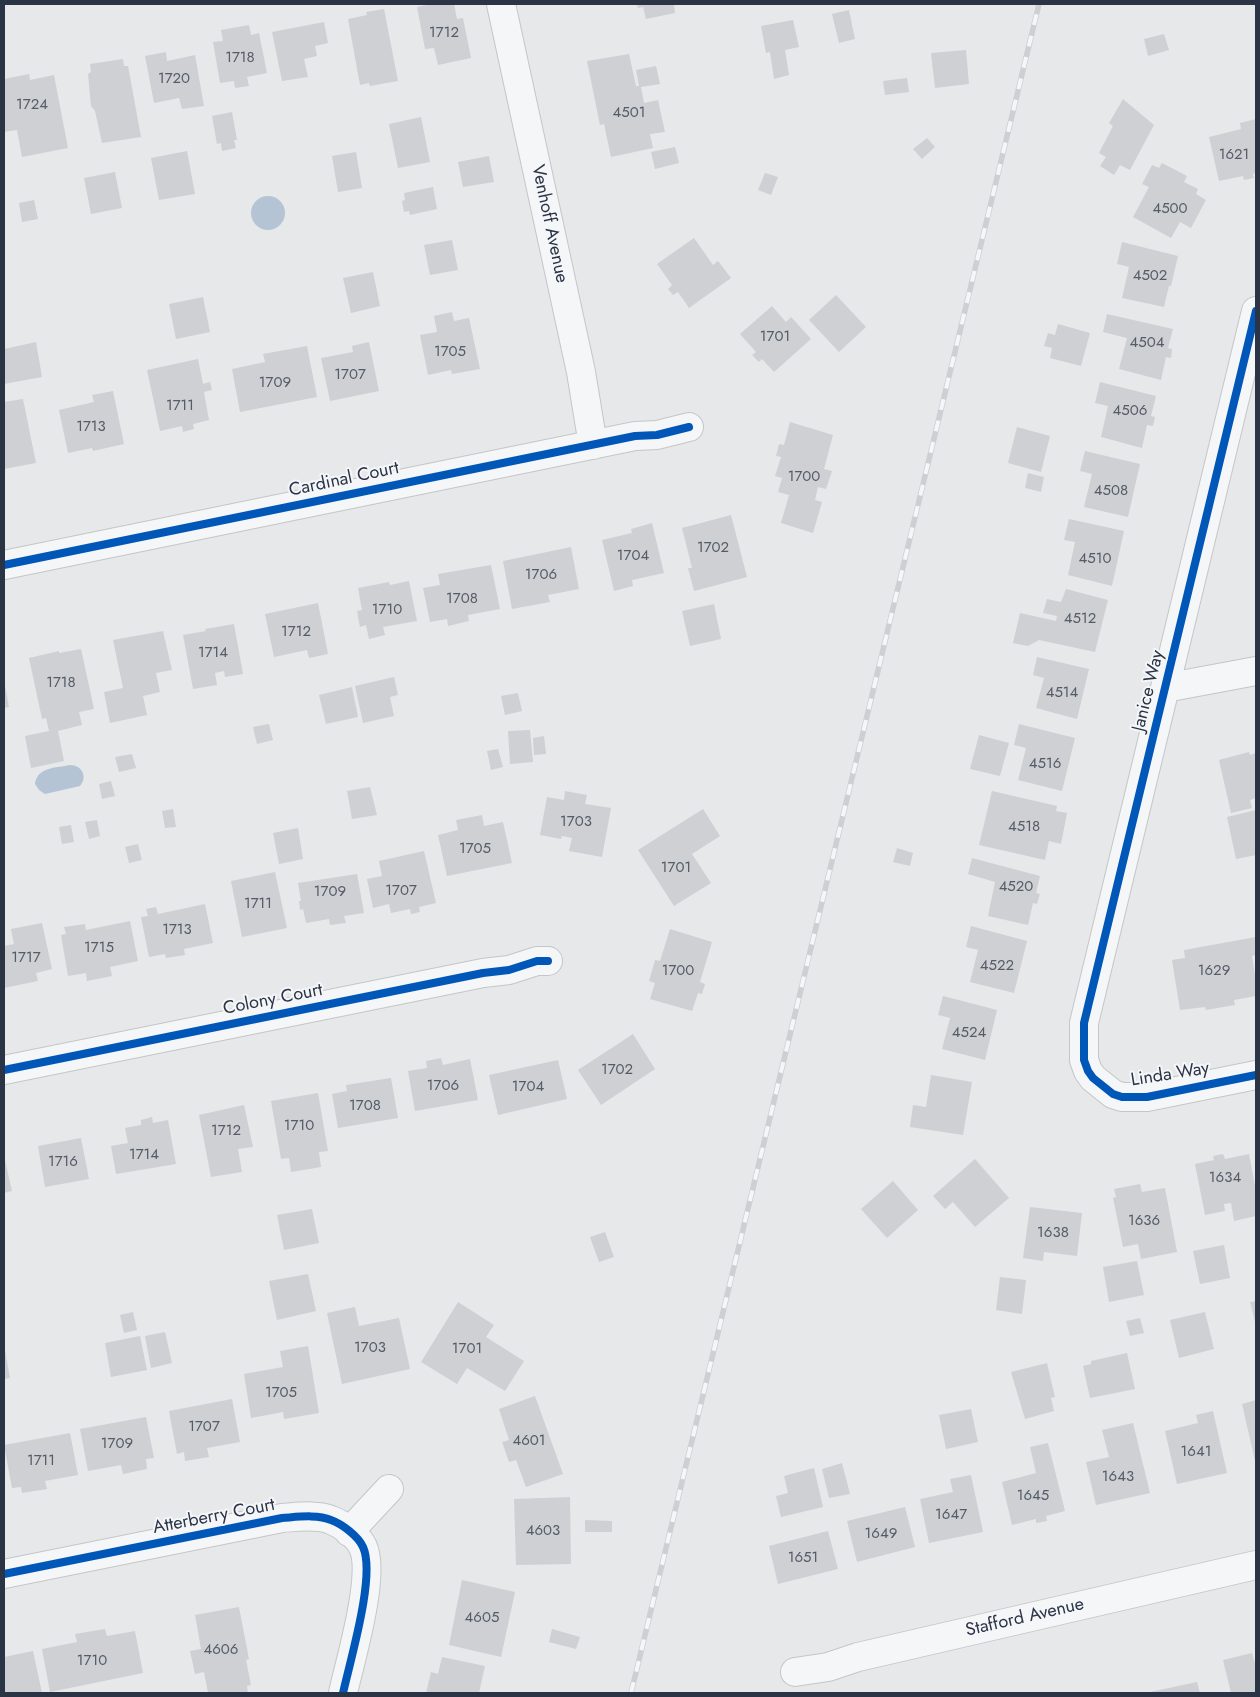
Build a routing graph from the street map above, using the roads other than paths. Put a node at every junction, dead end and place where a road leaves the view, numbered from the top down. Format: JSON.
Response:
{"nodes":[{"id":1,"x":501,"y":4,"type":"edge"},
{"id":2,"x":1256,"y":311,"type":"edge"},
{"id":3,"x":689,"y":427,"type":"dead end"},
{"id":4,"x":593,"y":445,"type":"junction"},
{"id":5,"x":4,"y":565,"type":"edge"},
{"id":6,"x":1256,"y":671,"type":"edge"},
{"id":7,"x":1165,"y":688,"type":"junction"},
{"id":8,"x":548,"y":961,"type":"dead end"},
{"id":9,"x":4,"y":1070,"type":"edge"},
{"id":10,"x":1256,"y":1075,"type":"edge"},
{"id":11,"x":1093,"y":1078,"type":"joint"},
{"id":12,"x":389,"y":1489,"type":"dead end"},
{"id":13,"x":349,"y":1532,"type":"junction"},
{"id":14,"x":1256,"y":1565,"type":"edge"},
{"id":15,"x":4,"y":1574,"type":"edge"},
{"id":16,"x":794,"y":1672,"type":"dead end"},
{"id":17,"x":343,"y":1693,"type":"edge"}],
"edges":[{"from":1,"to":4,"type":"street","name":"Venhoff Avenue"},
{"from":2,"to":7,"type":"street","name":"Janice Way"},
{"from":3,"to":4,"type":"street","name":"Cardinal Court"},
{"from":4,"to":5,"type":"street","name":"Cardinal Court"},
{"from":6,"to":7,"type":"street"},
{"from":7,"to":11,"type":"street","name":"Janice Way"},
{"from":8,"to":9,"type":"street","name":"Colony Court"},
{"from":10,"to":11,"type":"street","name":"Linda Way"},
{"from":12,"to":13,"type":"street"},
{"from":13,"to":15,"type":"street","name":"Atterberry Court"},
{"from":13,"to":17,"type":"street","name":"Atterberry Court"},
{"from":14,"to":16,"type":"street","name":"Stafford Avenue"}]}
